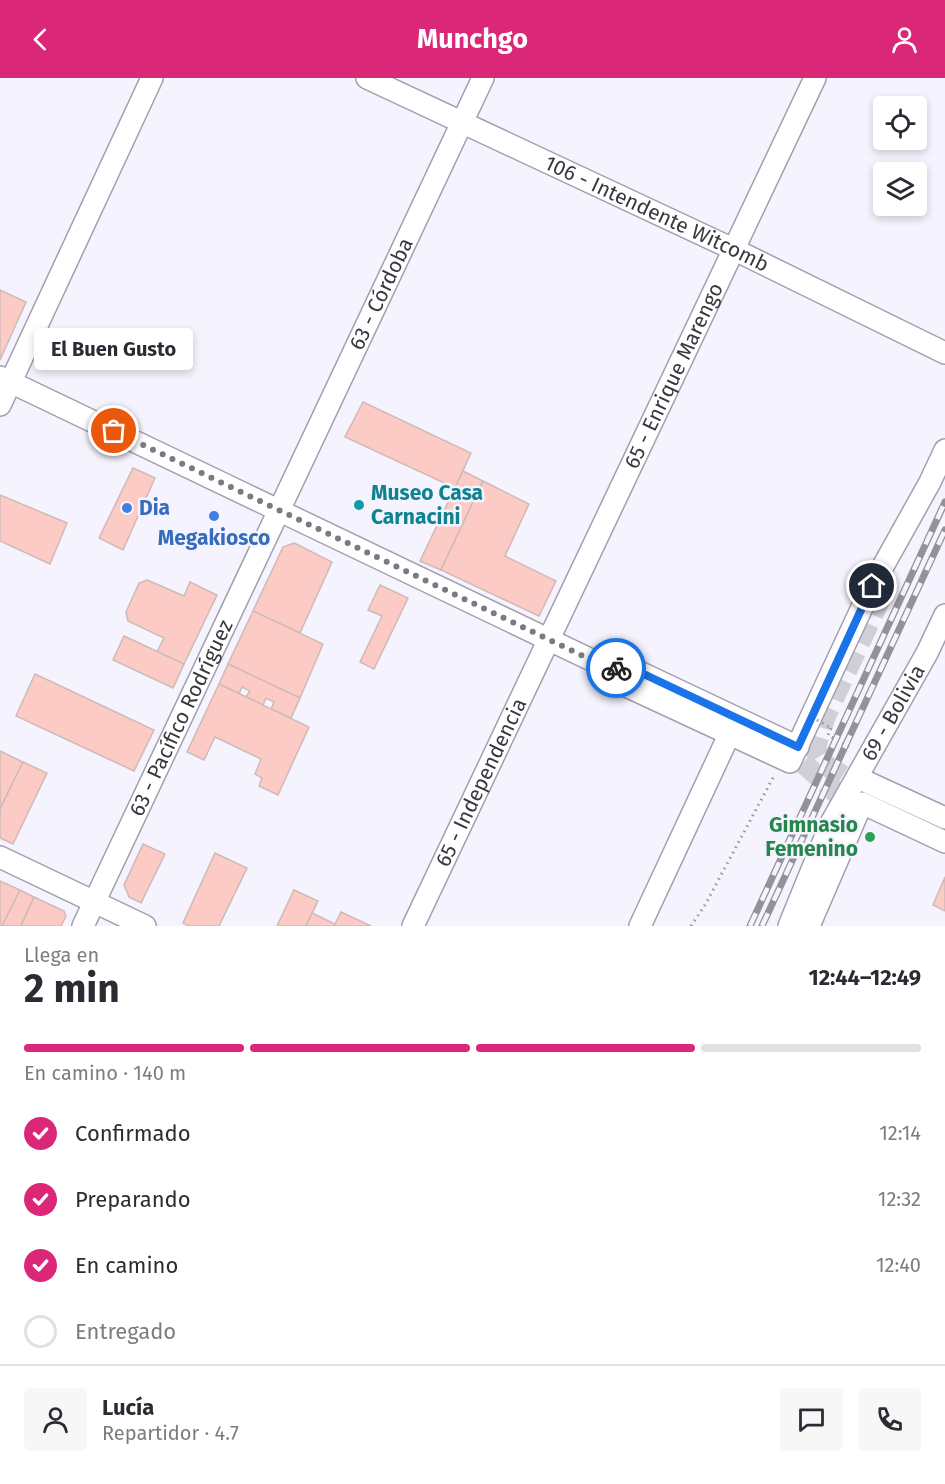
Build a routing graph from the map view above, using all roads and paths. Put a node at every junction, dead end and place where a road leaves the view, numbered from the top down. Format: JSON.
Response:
{"nodes":[{"id":1,"x":152,"y":78,"type":"edge"},
{"id":2,"x":368,"y":78,"type":"edge"},
{"id":3,"x":483,"y":78,"type":"edge"},
{"id":4,"x":815,"y":78,"type":"edge"},
{"id":5,"x":462,"y":121,"type":"junction"},
{"id":6,"x":733,"y":249,"type":"junction"},
{"id":7,"x":945,"y":352,"type":"edge"},
{"id":8,"x":6,"y":379,"type":"edge"},
{"id":9,"x":0,"y":405,"type":"edge"},
{"id":10,"x":945,"y":450,"type":"edge"},
{"id":11,"x":930,"y":482,"type":"junction"},
{"id":12,"x":278,"y":510,"type":"junction"},
{"id":13,"x":881,"y":597,"type":"tunnel mouth"},
{"id":14,"x":945,"y":615,"type":"edge"},
{"id":15,"x":547,"y":639,"type":"junction"},
{"id":16,"x":606,"y":667,"type":"junction"},
{"id":17,"x":817,"y":720,"type":"dead end"},
{"id":18,"x":729,"y":735,"type":"junction"},
{"id":19,"x":794,"y":754,"type":"junction"},
{"id":20,"x":870,"y":757,"type":"junction"},
{"id":21,"x":858,"y":778,"type":"junction"},
{"id":22,"x":945,"y":818,"type":"edge"},
{"id":23,"x":945,"y":842,"type":"edge"},
{"id":24,"x":0,"y":857,"type":"edge"},
{"id":25,"x":94,"y":902,"type":"junction"},
{"id":26,"x":83,"y":926,"type":"edge"},
{"id":27,"x":145,"y":926,"type":"edge"},
{"id":28,"x":412,"y":926,"type":"edge"},
{"id":29,"x":640,"y":926,"type":"edge"},
{"id":30,"x":691,"y":926,"type":"edge"},
{"id":31,"x":789,"y":926,"type":"edge"},
{"id":32,"x":809,"y":926,"type":"edge"}],
"edges":[{"from":1,"to":8,"type":"street"},
{"from":2,"to":5,"type":"street","name":"106 - Intendente Witcomb"},
{"from":3,"to":5,"type":"street","name":"63 - Córdoba"},
{"from":4,"to":6,"type":"street","name":"65 - Enrique Marengo"},
{"from":5,"to":6,"type":"street","name":"106 - Intendente Witcomb"},
{"from":5,"to":12,"type":"street","name":"63 - Córdoba"},
{"from":6,"to":7,"type":"street","name":"106 - Intendente Witcomb"},
{"from":6,"to":15,"type":"street","name":"65 - Enrique Marengo"},
{"from":8,"to":9,"type":"street"},
{"from":8,"to":12,"type":"street"},
{"from":10,"to":11,"type":"street"},
{"from":11,"to":13,"type":"street"},
{"from":11,"to":19,"type":"street"},
{"from":12,"to":15,"type":"street"},
{"from":12,"to":25,"type":"street","name":"63 - Pacífico Rodríguez"},
{"from":14,"to":20,"type":"street","name":"69 - Bolivia"},
{"from":15,"to":16,"type":"street"},
{"from":15,"to":28,"type":"street","name":"65 - Independencia"},
{"from":16,"to":18,"type":"street"},
{"from":16,"to":19,"type":"street"},
{"from":17,"to":20,"type":"path","bridge":true},
{"from":18,"to":19,"type":"street"},
{"from":18,"to":29,"type":"street"},
{"from":19,"to":30,"type":"path"},
{"from":20,"to":21,"type":"street","name":"69 - Bolivia"},
{"from":21,"to":22,"type":"street"},
{"from":21,"to":31,"type":"street","name":"69 - Bolivia"},
{"from":23,"to":32,"type":"street"},
{"from":24,"to":25,"type":"street"},
{"from":25,"to":26,"type":"street","name":"63 - Pacífico Rodríguez"},
{"from":25,"to":27,"type":"street"}]}
